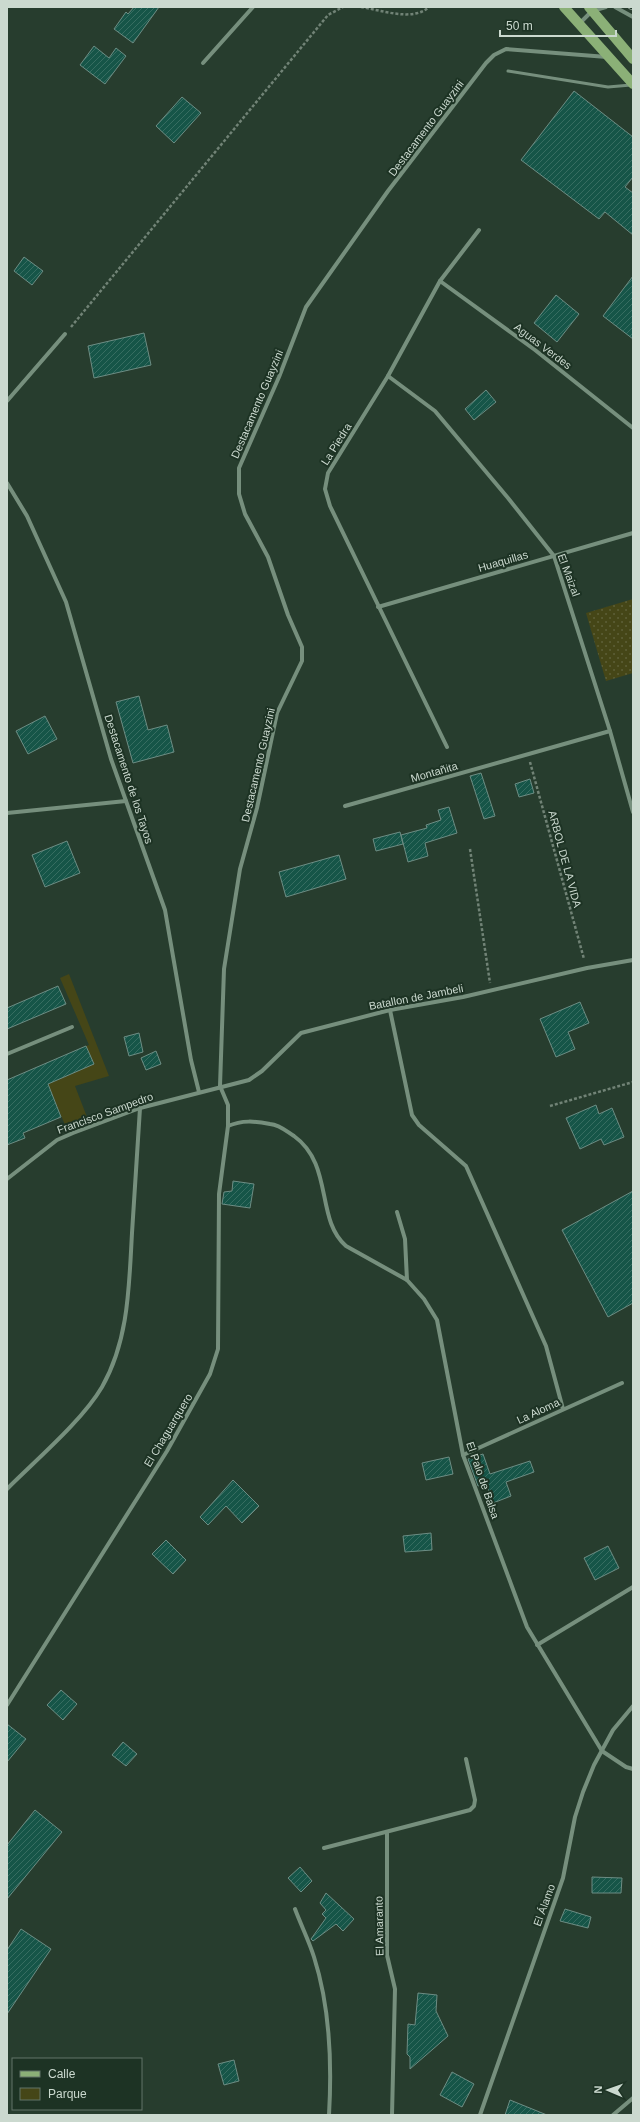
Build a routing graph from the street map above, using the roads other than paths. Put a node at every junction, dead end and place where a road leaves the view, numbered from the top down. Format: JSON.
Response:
{"nodes":[{"id":1,"x":253,"y":7,"type":"edge"},
{"id":2,"x":564,"y":7,"type":"edge"},
{"id":3,"x":606,"y":7,"type":"edge"},
{"id":4,"x":615,"y":7,"type":"edge"},
{"id":5,"x":590,"y":9,"type":"edge"},
{"id":6,"x":633,"y":17,"type":"edge"},
{"id":7,"x":579,"y":24,"type":"junction"},
{"id":8,"x":610,"y":58,"type":"junction"},
{"id":9,"x":633,"y":58,"type":"edge"},
{"id":10,"x":202,"y":63,"type":"dead end"},
{"id":11,"x":508,"y":71,"type":"dead end"},
{"id":12,"x":633,"y":84,"type":"edge"},
{"id":13,"x":479,"y":230,"type":"dead end"},
{"id":14,"x":440,"y":282,"type":"junction"},
{"id":15,"x":65,"y":334,"type":"road end"},
{"id":16,"x":388,"y":376,"type":"junction"},
{"id":17,"x":7,"y":402,"type":"edge"},
{"id":18,"x":633,"y":428,"type":"edge"},
{"id":19,"x":7,"y":483,"type":"edge"},
{"id":20,"x":633,"y":533,"type":"edge"},
{"id":21,"x":554,"y":556,"type":"junction"},
{"id":22,"x":378,"y":607,"type":"junction"},
{"id":23,"x":610,"y":731,"type":"junction"},
{"id":24,"x":447,"y":747,"type":"dead end"},
{"id":25,"x":126,"y":801,"type":"junction"},
{"id":26,"x":345,"y":806,"type":"dead end"},
{"id":27,"x":633,"y":812,"type":"edge"},
{"id":28,"x":7,"y":813,"type":"edge"},
{"id":29,"x":633,"y":960,"type":"edge"},
{"id":30,"x":390,"y":1010,"type":"junction"},
{"id":31,"x":72,"y":1027,"type":"dead end"},
{"id":32,"x":7,"y":1054,"type":"edge"},
{"id":33,"x":220,"y":1086,"type":"junction"},
{"id":34,"x":199,"y":1092,"type":"junction"},
{"id":35,"x":140,"y":1108,"type":"junction"},
{"id":36,"x":228,"y":1126,"type":"junction"},
{"id":37,"x":7,"y":1179,"type":"edge"},
{"id":38,"x":397,"y":1212,"type":"dead end"},
{"id":39,"x":408,"y":1280,"type":"junction"},
{"id":40,"x":622,"y":1383,"type":"dead end"},
{"id":41,"x":563,"y":1409,"type":"junction"},
{"id":42,"x":462,"y":1455,"type":"junction"},
{"id":43,"x":7,"y":1488,"type":"edge"},
{"id":44,"x":633,"y":1587,"type":"edge"},
{"id":45,"x":537,"y":1645,"type":"junction"},
{"id":46,"x":7,"y":1705,"type":"edge"},
{"id":47,"x":633,"y":1706,"type":"edge"},
{"id":48,"x":602,"y":1751,"type":"junction"},
{"id":49,"x":466,"y":1759,"type":"dead end"},
{"id":50,"x":633,"y":1768,"type":"edge"},
{"id":51,"x":387,"y":1832,"type":"junction"},
{"id":52,"x":324,"y":1848,"type":"dead end"},
{"id":53,"x":295,"y":1909,"type":"dead end"},
{"id":54,"x":633,"y":2098,"type":"edge"},
{"id":55,"x":329,"y":2115,"type":"edge"},
{"id":56,"x":392,"y":2115,"type":"edge"},
{"id":57,"x":480,"y":2115,"type":"edge"},
{"id":58,"x":613,"y":2115,"type":"edge"}],
"edges":[{"from":1,"to":10,"type":"street"},
{"from":2,"to":7,"type":"main road"},
{"from":3,"to":5,"type":"street"},
{"from":4,"to":6,"type":"street"},
{"from":5,"to":7,"type":"street"},
{"from":5,"to":9,"type":"main road"},
{"from":7,"to":8,"type":"main road"},
{"from":8,"to":12,"type":"main road"},
{"from":8,"to":33,"type":"street","name":"Destacamento Guayzini"},
{"from":11,"to":12,"type":"lane"},
{"from":13,"to":14,"type":"street","name":"La Piedra"},
{"from":14,"to":16,"type":"street","name":"La Piedra"},
{"from":14,"to":18,"type":"street","name":"Aguas Verdes"},
{"from":15,"to":17,"type":"street"},
{"from":16,"to":21,"type":"street","name":"El Maizal"},
{"from":16,"to":22,"type":"street","name":"La Piedra"},
{"from":19,"to":25,"type":"street","name":"Destacamento de los Tayos"},
{"from":20,"to":21,"type":"street","name":"Huaquillas"},
{"from":21,"to":22,"type":"street","name":"Huaquillas"},
{"from":21,"to":23,"type":"street","name":"El Maizal"},
{"from":22,"to":24,"type":"street","name":"La Piedra"},
{"from":23,"to":26,"type":"street","name":"Montañita"},
{"from":23,"to":27,"type":"street","name":"El Maizal"},
{"from":25,"to":28,"type":"street"},
{"from":25,"to":34,"type":"street","name":"Destacamento de los Tayos"},
{"from":29,"to":30,"type":"street","name":"Batallon de Jambeli"},
{"from":30,"to":33,"type":"street","name":"Batallon de Jambeli"},
{"from":30,"to":41,"type":"street"},
{"from":31,"to":32,"type":"street"},
{"from":33,"to":34,"type":"street","name":"Francisco Sampedro"},
{"from":33,"to":36,"type":"street","name":"El Chaguarquero"},
{"from":34,"to":35,"type":"street","name":"Francisco Sampedro"},
{"from":35,"to":37,"type":"street","name":"Francisco Sampedro"},
{"from":35,"to":43,"type":"street"},
{"from":36,"to":39,"type":"street","name":"El Palo de Balsa"},
{"from":36,"to":46,"type":"street","name":"El Chaguarquero"},
{"from":38,"to":39,"type":"street"},
{"from":39,"to":42,"type":"street","name":"El Palo de Balsa"},
{"from":40,"to":41,"type":"street","name":"La Aloma"},
{"from":41,"to":42,"type":"street","name":"La Aloma"},
{"from":42,"to":45,"type":"street","name":"El Palo de Balsa"},
{"from":44,"to":45,"type":"street"},
{"from":45,"to":48,"type":"street","name":"El Palo de Balsa"},
{"from":47,"to":48,"type":"street","name":"El Álamo"},
{"from":48,"to":50,"type":"street","name":"El Palo de Balsa"},
{"from":48,"to":57,"type":"street","name":"El Álamo"},
{"from":49,"to":51,"type":"street"},
{"from":51,"to":52,"type":"street"},
{"from":51,"to":56,"type":"street","name":"El Amaranto"},
{"from":53,"to":55,"type":"street"},
{"from":54,"to":58,"type":"street"}]}
